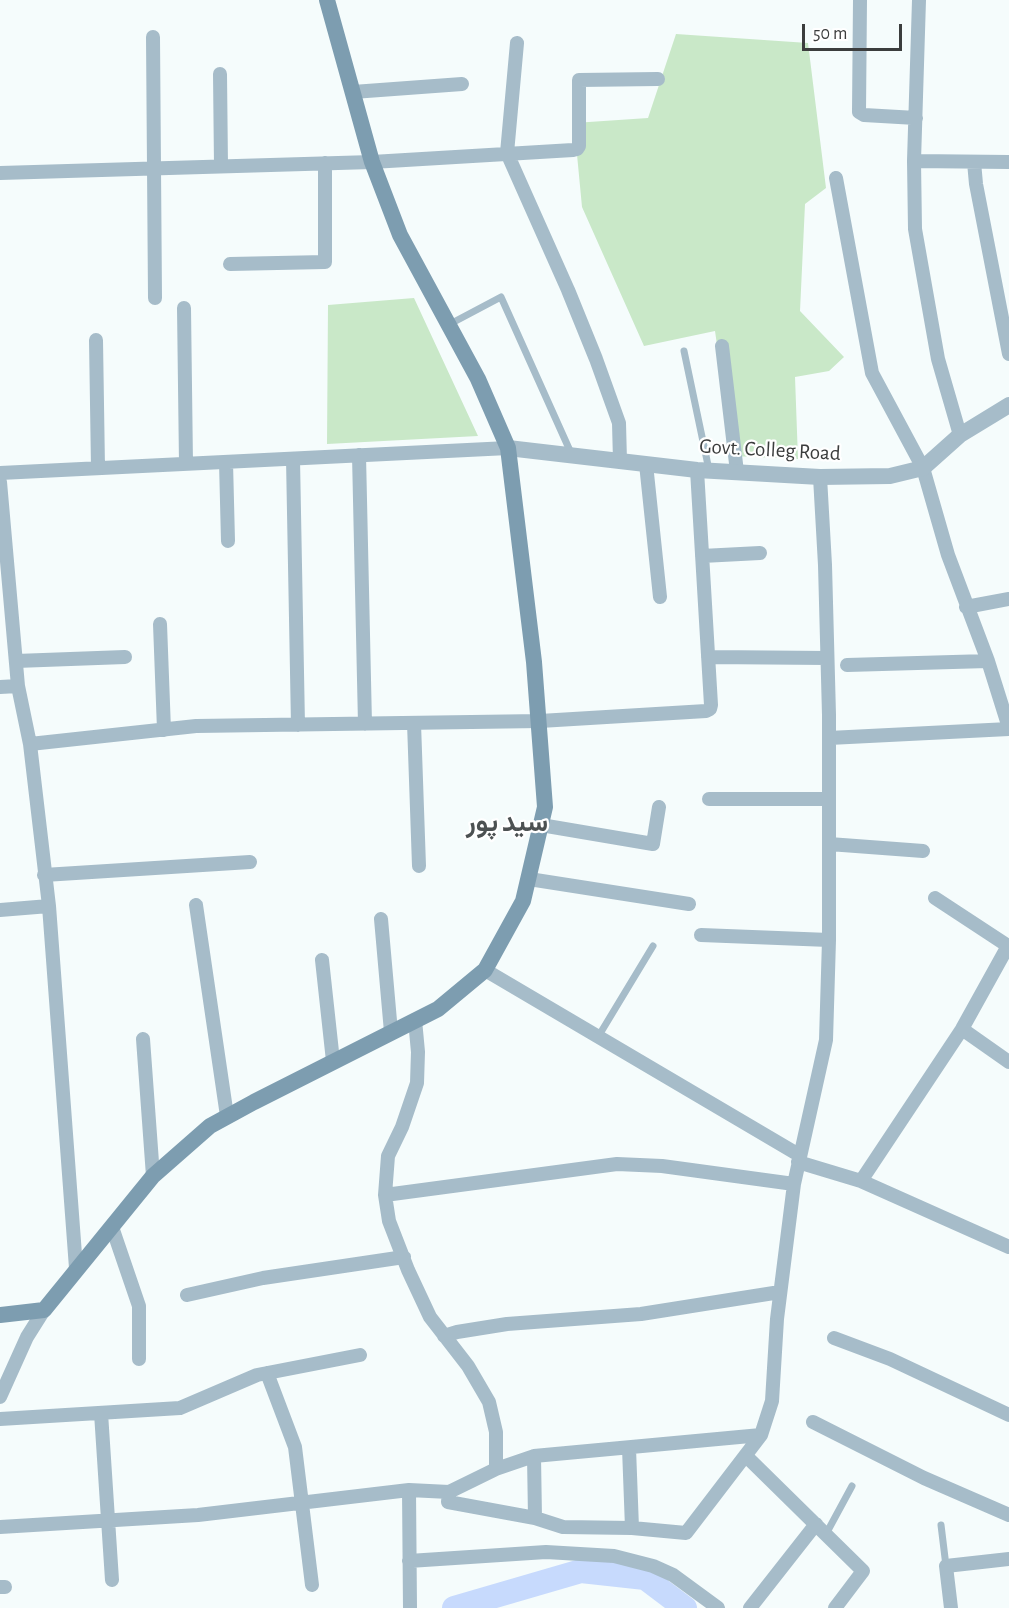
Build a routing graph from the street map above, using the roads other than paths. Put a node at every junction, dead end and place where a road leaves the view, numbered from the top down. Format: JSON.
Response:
{"nodes":[{"id":1,"x":327,"y":0,"type":"edge"},
{"id":2,"x":860,"y":0,"type":"edge"},
{"id":3,"x":919,"y":0,"type":"edge"},
{"id":4,"x":153,"y":37,"type":"dead end"},
{"id":5,"x":517,"y":43,"type":"dead end"},
{"id":6,"x":220,"y":74,"type":"dead end"},
{"id":7,"x":658,"y":79,"type":"dead end"},
{"id":8,"x":462,"y":84,"type":"dead end"},
{"id":9,"x":353,"y":92,"type":"junction"},
{"id":10,"x":916,"y":118,"type":"junction"},
{"id":11,"x":507,"y":153,"type":"junction"},
{"id":12,"x":914,"y":161,"type":"junction"},
{"id":13,"x":372,"y":162,"type":"junction"},
{"id":14,"x":974,"y":162,"type":"junction"},
{"id":15,"x":1009,"y":162,"type":"edge"},
{"id":16,"x":325,"y":163,"type":"junction"},
{"id":17,"x":221,"y":166,"type":"junction"},
{"id":18,"x":155,"y":168,"type":"junction"},
{"id":19,"x":0,"y":173,"type":"edge"},
{"id":20,"x":836,"y":178,"type":"dead end"},
{"id":21,"x":230,"y":264,"type":"dead end"},
{"id":22,"x":155,"y":298,"type":"dead end"},
{"id":23,"x":184,"y":308,"type":"dead end"},
{"id":24,"x":450,"y":324,"type":"junction"},
{"id":25,"x":96,"y":340,"type":"dead end"},
{"id":26,"x":722,"y":346,"type":"dead end"},
{"id":27,"x":684,"y":351,"type":"dead end"},
{"id":28,"x":1009,"y":354,"type":"edge"},
{"id":29,"x":1009,"y":405,"type":"edge"},
{"id":30,"x":960,"y":435,"type":"junction"},
{"id":31,"x":508,"y":448,"type":"junction"},
{"id":32,"x":359,"y":455,"type":"junction"},
{"id":33,"x":572,"y":455,"type":"junction"},
{"id":34,"x":293,"y":459,"type":"junction"},
{"id":35,"x":620,"y":461,"type":"junction"},
{"id":36,"x":226,"y":462,"type":"junction"},
{"id":37,"x":186,"y":464,"type":"junction"},
{"id":38,"x":646,"y":464,"type":"junction"},
{"id":39,"x":98,"y":468,"type":"junction"},
{"id":40,"x":923,"y":468,"type":"junction"},
{"id":41,"x":703,"y":470,"type":"junction"},
{"id":42,"x":737,"y":472,"type":"junction"},
{"id":43,"x":0,"y":473,"type":"edge"},
{"id":44,"x":820,"y":477,"type":"junction"},
{"id":45,"x":0,"y":482,"type":"edge"},
{"id":46,"x":228,"y":541,"type":"dead end"},
{"id":47,"x":760,"y":553,"type":"dead end"},
{"id":48,"x":702,"y":556,"type":"junction"},
{"id":49,"x":660,"y":597,"type":"dead end"},
{"id":50,"x":1009,"y":599,"type":"edge"},
{"id":51,"x":966,"y":608,"type":"junction"},
{"id":52,"x":160,"y":624,"type":"dead end"},
{"id":53,"x":125,"y":657,"type":"dead end"},
{"id":54,"x":708,"y":657,"type":"junction"},
{"id":55,"x":827,"y":658,"type":"junction"},
{"id":56,"x":988,"y":660,"type":"junction"},
{"id":57,"x":16,"y":661,"type":"junction"},
{"id":58,"x":847,"y":665,"type":"dead end"},
{"id":59,"x":18,"y":686,"type":"junction"},
{"id":60,"x":0,"y":687,"type":"edge"},
{"id":61,"x":540,"y":721,"type":"junction"},
{"id":62,"x":414,"y":723,"type":"junction"},
{"id":63,"x":365,"y":724,"type":"junction"},
{"id":64,"x":298,"y":725,"type":"junction"},
{"id":65,"x":1009,"y":729,"type":"edge"},
{"id":66,"x":164,"y":730,"type":"junction"},
{"id":67,"x":829,"y":738,"type":"junction"},
{"id":68,"x":30,"y":744,"type":"junction"},
{"id":69,"x":709,"y":799,"type":"dead end"},
{"id":70,"x":829,"y":800,"type":"junction"},
{"id":71,"x":659,"y":807,"type":"dead end"},
{"id":72,"x":541,"y":825,"type":"junction"},
{"id":73,"x":829,"y":844,"type":"junction"},
{"id":74,"x":923,"y":851,"type":"dead end"},
{"id":75,"x":250,"y":862,"type":"dead end"},
{"id":76,"x":419,"y":866,"type":"dead end"},
{"id":77,"x":44,"y":875,"type":"junction"},
{"id":78,"x":529,"y":879,"type":"junction"},
{"id":79,"x":935,"y":898,"type":"dead end"},
{"id":80,"x":689,"y":904,"type":"dead end"},
{"id":81,"x":196,"y":905,"type":"dead end"},
{"id":82,"x":49,"y":906,"type":"junction"},
{"id":83,"x":0,"y":910,"type":"edge"},
{"id":84,"x":381,"y":918,"type":"dead end"},
{"id":85,"x":701,"y":936,"type":"dead end"},
{"id":86,"x":829,"y":940,"type":"junction"},
{"id":87,"x":1008,"y":945,"type":"edge"},
{"id":88,"x":652,"y":946,"type":"dead end"},
{"id":89,"x":322,"y":960,"type":"dead end"},
{"id":90,"x":485,"y":970,"type":"junction"},
{"id":91,"x":415,"y":1020,"type":"junction"},
{"id":92,"x":962,"y":1029,"type":"junction"},
{"id":93,"x":391,"y":1032,"type":"junction"},
{"id":94,"x":598,"y":1037,"type":"junction"},
{"id":95,"x":143,"y":1039,"type":"dead end"},
{"id":96,"x":333,"y":1061,"type":"junction"},
{"id":97,"x":1009,"y":1062,"type":"edge"},
{"id":98,"x":227,"y":1116,"type":"junction"},
{"id":99,"x":799,"y":1159,"type":"junction"},
{"id":100,"x":153,"y":1176,"type":"junction"},
{"id":101,"x":861,"y":1180,"type":"junction"},
{"id":102,"x":794,"y":1184,"type":"junction"},
{"id":103,"x":385,"y":1195,"type":"junction"},
{"id":104,"x":112,"y":1227,"type":"junction"},
{"id":105,"x":1009,"y":1231,"type":"edge"},
{"id":106,"x":1005,"y":1245,"type":"edge"},
{"id":107,"x":404,"y":1257,"type":"junction"},
{"id":108,"x":76,"y":1268,"type":"junction"},
{"id":109,"x":780,"y":1292,"type":"junction"},
{"id":110,"x":187,"y":1295,"type":"dead end"},
{"id":111,"x":44,"y":1310,"type":"junction"},
{"id":112,"x":0,"y":1315,"type":"edge"},
{"id":113,"x":444,"y":1336,"type":"junction"},
{"id":114,"x":834,"y":1338,"type":"dead end"},
{"id":115,"x":360,"y":1355,"type":"dead end"},
{"id":116,"x":139,"y":1359,"type":"dead end"},
{"id":117,"x":267,"y":1373,"type":"junction"},
{"id":118,"x":0,"y":1397,"type":"edge"},
{"id":119,"x":101,"y":1413,"type":"junction"},
{"id":120,"x":1009,"y":1415,"type":"edge"},
{"id":121,"x":0,"y":1419,"type":"edge"},
{"id":122,"x":813,"y":1422,"type":"dead end"},
{"id":123,"x":761,"y":1435,"type":"junction"},
{"id":124,"x":629,"y":1448,"type":"junction"},
{"id":125,"x":534,"y":1456,"type":"junction"},
{"id":126,"x":746,"y":1456,"type":"junction"},
{"id":127,"x":496,"y":1469,"type":"junction"},
{"id":128,"x":852,"y":1486,"type":"dead end"},
{"id":129,"x":409,"y":1490,"type":"junction"},
{"id":130,"x":449,"y":1492,"type":"junction"},
{"id":131,"x":302,"y":1503,"type":"junction"},
{"id":132,"x":1009,"y":1515,"type":"edge"},
{"id":133,"x":535,"y":1518,"type":"junction"},
{"id":134,"x":108,"y":1522,"type":"junction"},
{"id":135,"x":941,"y":1525,"type":"dead end"},
{"id":136,"x":0,"y":1527,"type":"edge"},
{"id":137,"x":632,"y":1528,"type":"junction"},
{"id":138,"x":821,"y":1529,"type":"junction"},
{"id":139,"x":1009,"y":1559,"type":"edge"},
{"id":140,"x":409,"y":1561,"type":"junction"},
{"id":141,"x":946,"y":1566,"type":"junction"},
{"id":142,"x":112,"y":1580,"type":"dead end"},
{"id":143,"x":312,"y":1586,"type":"dead end"},
{"id":144,"x":410,"y":1608,"type":"edge"},
{"id":145,"x":718,"y":1608,"type":"edge"},
{"id":146,"x":750,"y":1608,"type":"edge"},
{"id":147,"x":835,"y":1608,"type":"edge"},
{"id":148,"x":951,"y":1608,"type":"edge"}],
"edges":[{"from":1,"to":9,"type":"main road"},
{"from":2,"to":10,"type":"street"},
{"from":3,"to":10,"type":"street"},
{"from":4,"to":18,"type":"street"},
{"from":5,"to":11,"type":"street"},
{"from":6,"to":17,"type":"street"},
{"from":7,"to":11,"type":"street"},
{"from":8,"to":9,"type":"street"},
{"from":9,"to":13,"type":"main road"},
{"from":10,"to":12,"type":"street"},
{"from":11,"to":13,"type":"street"},
{"from":11,"to":35,"type":"street"},
{"from":12,"to":14,"type":"street"},
{"from":12,"to":30,"type":"street"},
{"from":13,"to":16,"type":"street"},
{"from":13,"to":24,"type":"main road"},
{"from":14,"to":15,"type":"street"},
{"from":14,"to":28,"type":"street"},
{"from":16,"to":17,"type":"street"},
{"from":16,"to":21,"type":"street"},
{"from":17,"to":18,"type":"street"},
{"from":18,"to":19,"type":"street"},
{"from":18,"to":22,"type":"street"},
{"from":20,"to":40,"type":"street"},
{"from":23,"to":37,"type":"street"},
{"from":24,"to":31,"type":"main road"},
{"from":24,"to":33,"type":"lane"},
{"from":25,"to":39,"type":"street"},
{"from":26,"to":42,"type":"street"},
{"from":27,"to":41,"type":"lane"},
{"from":29,"to":30,"type":"street","name":"Govt. Colleg Road"},
{"from":30,"to":40,"type":"street","name":"Govt. Colleg Road"},
{"from":31,"to":32,"type":"street"},
{"from":31,"to":33,"type":"street","name":"Govt. Colleg Road"},
{"from":31,"to":61,"type":"main road"},
{"from":32,"to":34,"type":"street"},
{"from":32,"to":63,"type":"street"},
{"from":33,"to":35,"type":"street","name":"Govt. Colleg Road"},
{"from":34,"to":36,"type":"street"},
{"from":34,"to":64,"type":"street"},
{"from":35,"to":38,"type":"street","name":"Govt. Colleg Road"},
{"from":36,"to":37,"type":"street"},
{"from":36,"to":46,"type":"street"},
{"from":37,"to":39,"type":"street"},
{"from":38,"to":41,"type":"street","name":"Govt. Colleg Road"},
{"from":38,"to":49,"type":"street"},
{"from":39,"to":43,"type":"street"},
{"from":40,"to":44,"type":"street","name":"Govt. Colleg Road"},
{"from":40,"to":51,"type":"street"},
{"from":41,"to":42,"type":"street","name":"Govt. Colleg Road"},
{"from":41,"to":48,"type":"street"},
{"from":42,"to":44,"type":"street","name":"Govt. Colleg Road"},
{"from":44,"to":55,"type":"street"},
{"from":45,"to":57,"type":"street"},
{"from":47,"to":48,"type":"street"},
{"from":48,"to":54,"type":"street"},
{"from":50,"to":51,"type":"street"},
{"from":51,"to":56,"type":"street"},
{"from":52,"to":66,"type":"street"},
{"from":53,"to":57,"type":"street"},
{"from":54,"to":55,"type":"street"},
{"from":54,"to":61,"type":"street"},
{"from":55,"to":67,"type":"street"},
{"from":56,"to":58,"type":"street"},
{"from":56,"to":65,"type":"street"},
{"from":57,"to":59,"type":"street"},
{"from":59,"to":60,"type":"street"},
{"from":59,"to":68,"type":"street"},
{"from":61,"to":62,"type":"street"},
{"from":61,"to":72,"type":"main road"},
{"from":62,"to":63,"type":"street"},
{"from":62,"to":76,"type":"street"},
{"from":63,"to":64,"type":"street"},
{"from":64,"to":66,"type":"street"},
{"from":65,"to":67,"type":"street"},
{"from":66,"to":68,"type":"street"},
{"from":67,"to":70,"type":"street"},
{"from":68,"to":77,"type":"street"},
{"from":69,"to":70,"type":"street"},
{"from":70,"to":73,"type":"street"},
{"from":71,"to":72,"type":"street"},
{"from":72,"to":78,"type":"main road"},
{"from":73,"to":74,"type":"street"},
{"from":73,"to":86,"type":"street"},
{"from":75,"to":77,"type":"street"},
{"from":77,"to":82,"type":"street"},
{"from":78,"to":80,"type":"street"},
{"from":78,"to":90,"type":"main road"},
{"from":79,"to":87,"type":"street"},
{"from":81,"to":98,"type":"street"},
{"from":82,"to":83,"type":"street"},
{"from":82,"to":108,"type":"street"},
{"from":84,"to":93,"type":"street"},
{"from":85,"to":86,"type":"street"},
{"from":86,"to":99,"type":"street"},
{"from":87,"to":92,"type":"street"},
{"from":88,"to":94,"type":"lane"},
{"from":89,"to":96,"type":"street"},
{"from":90,"to":91,"type":"main road"},
{"from":90,"to":94,"type":"street"},
{"from":91,"to":93,"type":"main road"},
{"from":91,"to":103,"type":"street"},
{"from":92,"to":97,"type":"street"},
{"from":92,"to":101,"type":"street"},
{"from":93,"to":96,"type":"main road"},
{"from":94,"to":99,"type":"street"},
{"from":95,"to":100,"type":"street"},
{"from":96,"to":98,"type":"main road"},
{"from":98,"to":100,"type":"main road"},
{"from":99,"to":101,"type":"street"},
{"from":99,"to":102,"type":"street"},
{"from":100,"to":104,"type":"main road"},
{"from":101,"to":106,"type":"street"},
{"from":102,"to":103,"type":"street"},
{"from":102,"to":109,"type":"street"},
{"from":103,"to":107,"type":"street"},
{"from":104,"to":108,"type":"main road"},
{"from":104,"to":116,"type":"street"},
{"from":105,"to":106,"type":"street"},
{"from":107,"to":110,"type":"street"},
{"from":107,"to":113,"type":"street"},
{"from":108,"to":111,"type":"main road"},
{"from":109,"to":113,"type":"street"},
{"from":109,"to":123,"type":"street"},
{"from":111,"to":112,"type":"main road"},
{"from":111,"to":118,"type":"street"},
{"from":113,"to":127,"type":"street"},
{"from":114,"to":120,"type":"street"},
{"from":115,"to":117,"type":"street"},
{"from":117,"to":119,"type":"street"},
{"from":117,"to":131,"type":"street"},
{"from":119,"to":121,"type":"street"},
{"from":119,"to":134,"type":"street"},
{"from":122,"to":132,"type":"street"},
{"from":123,"to":124,"type":"street"},
{"from":123,"to":126,"type":"street"},
{"from":124,"to":125,"type":"street"},
{"from":124,"to":137,"type":"street"},
{"from":125,"to":127,"type":"street"},
{"from":125,"to":133,"type":"street"},
{"from":126,"to":137,"type":"street"},
{"from":126,"to":138,"type":"street"},
{"from":127,"to":130,"type":"street"},
{"from":128,"to":138,"type":"lane"},
{"from":129,"to":130,"type":"street"},
{"from":129,"to":131,"type":"street"},
{"from":129,"to":140,"type":"street"},
{"from":130,"to":133,"type":"street"},
{"from":131,"to":134,"type":"street"},
{"from":131,"to":143,"type":"street"},
{"from":133,"to":137,"type":"street"},
{"from":134,"to":136,"type":"street"},
{"from":134,"to":142,"type":"street"},
{"from":135,"to":141,"type":"lane"},
{"from":138,"to":146,"type":"street"},
{"from":138,"to":147,"type":"street"},
{"from":139,"to":141,"type":"street"},
{"from":140,"to":144,"type":"street"},
{"from":140,"to":145,"type":"street"},
{"from":141,"to":148,"type":"street"}]}
